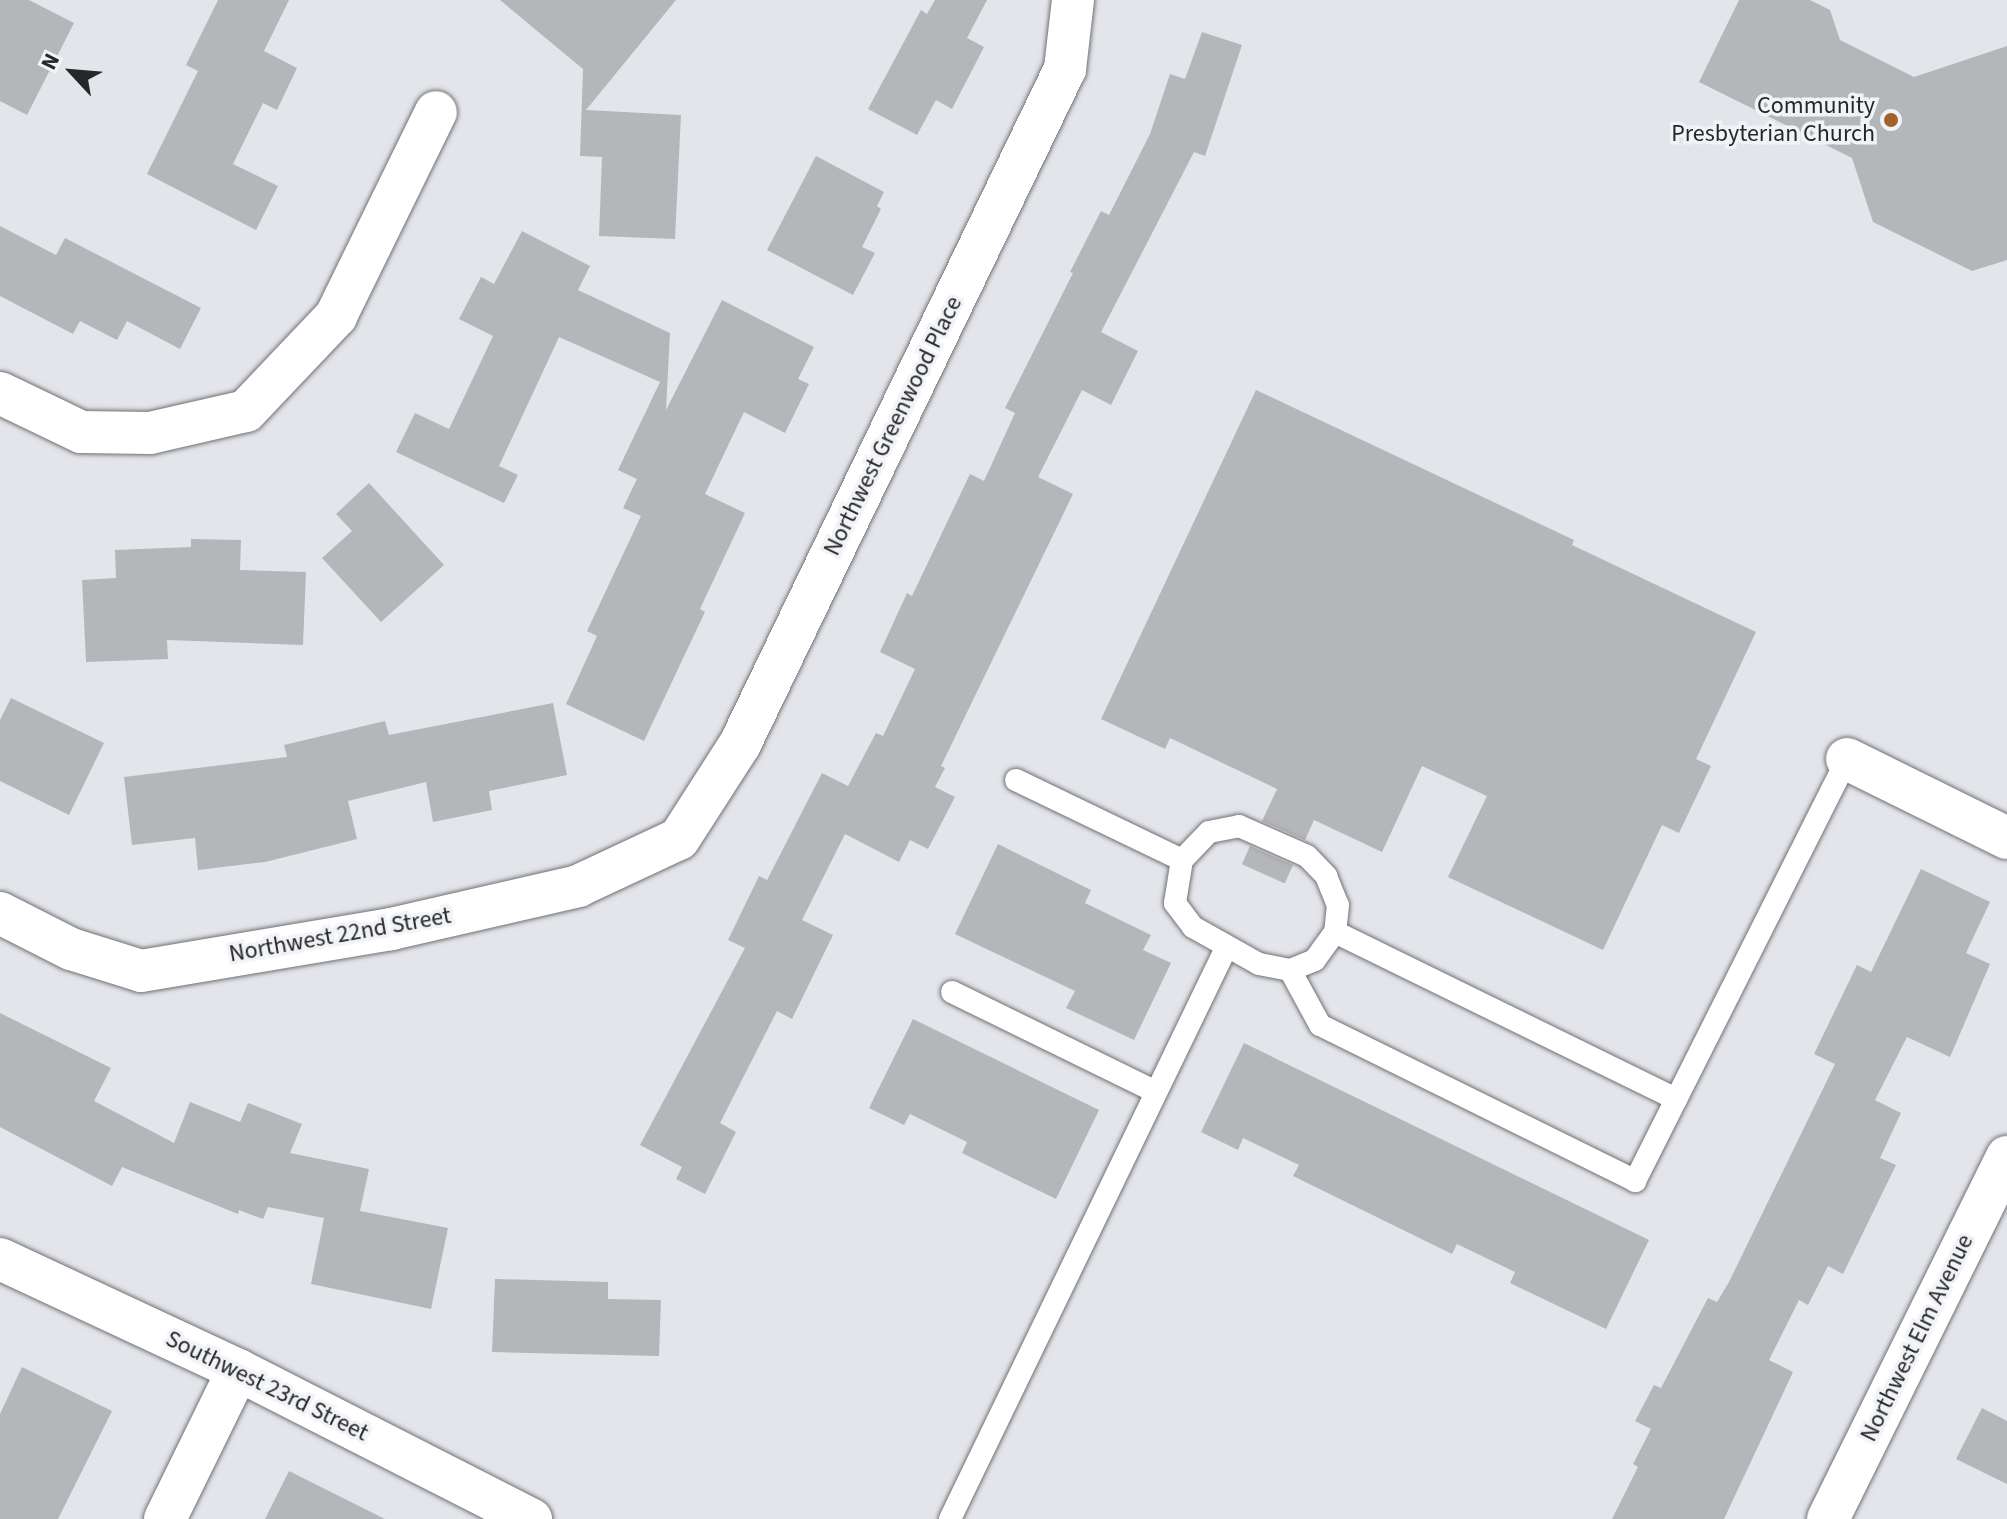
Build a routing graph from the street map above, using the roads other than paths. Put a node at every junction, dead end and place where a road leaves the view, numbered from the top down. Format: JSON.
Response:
{"nodes":[{"id":1,"x":1073,"y":0,"type":"edge"},
{"id":2,"x":436,"y":112,"type":"dead end"},
{"id":3,"x":0,"y":393,"type":"edge"},
{"id":4,"x":1847,"y":759,"type":"joint"},
{"id":5,"x":1016,"y":780,"type":"dead end"},
{"id":6,"x":2007,"y":838,"type":"edge"},
{"id":7,"x":679,"y":839,"type":"joint"},
{"id":8,"x":1182,"y":860,"type":"junction"},
{"id":9,"x":0,"y":913,"type":"edge"},
{"id":10,"x":1335,"y":932,"type":"junction"},
{"id":11,"x":1226,"y":948,"type":"junction"},
{"id":12,"x":1290,"y":970,"type":"junction"},
{"id":13,"x":952,"y":992,"type":"dead end"},
{"id":14,"x":1156,"y":1092,"type":"junction"},
{"id":15,"x":1676,"y":1099,"type":"junction"},
{"id":16,"x":2007,"y":1157,"type":"edge"},
{"id":17,"x":0,"y":1259,"type":"edge"},
{"id":18,"x":238,"y":1370,"type":"junction"},
{"id":19,"x":470,"y":1505,"type":"edge"},
{"id":20,"x":165,"y":1519,"type":"edge"},
{"id":21,"x":531,"y":1519,"type":"edge"},
{"id":22,"x":950,"y":1519,"type":"edge"},
{"id":23,"x":1828,"y":1519,"type":"edge"}],
"edges":[{"from":1,"to":7,"type":"street","name":"Northwest Greenwood Place"},
{"from":2,"to":3,"type":"street"},
{"from":4,"to":6,"type":"street"},
{"from":4,"to":15,"type":"lane"},
{"from":5,"to":8,"type":"lane"},
{"from":7,"to":9,"type":"street","name":"Northwest 22nd Street"},
{"from":8,"to":10,"type":"lane"},
{"from":8,"to":11,"type":"lane"},
{"from":10,"to":12,"type":"lane"},
{"from":10,"to":15,"type":"lane"},
{"from":11,"to":12,"type":"lane"},
{"from":11,"to":14,"type":"lane"},
{"from":12,"to":15,"type":"lane"},
{"from":13,"to":14,"type":"lane"},
{"from":14,"to":22,"type":"lane"},
{"from":16,"to":23,"type":"street","name":"Northwest Elm Avenue"},
{"from":17,"to":18,"type":"street","name":"Southwest 23rd Street"},
{"from":18,"to":19,"type":"street","name":"Southwest 23rd Street"},
{"from":18,"to":20,"type":"street"},
{"from":19,"to":21,"type":"street","name":"Southwest 23rd Street"}]}
